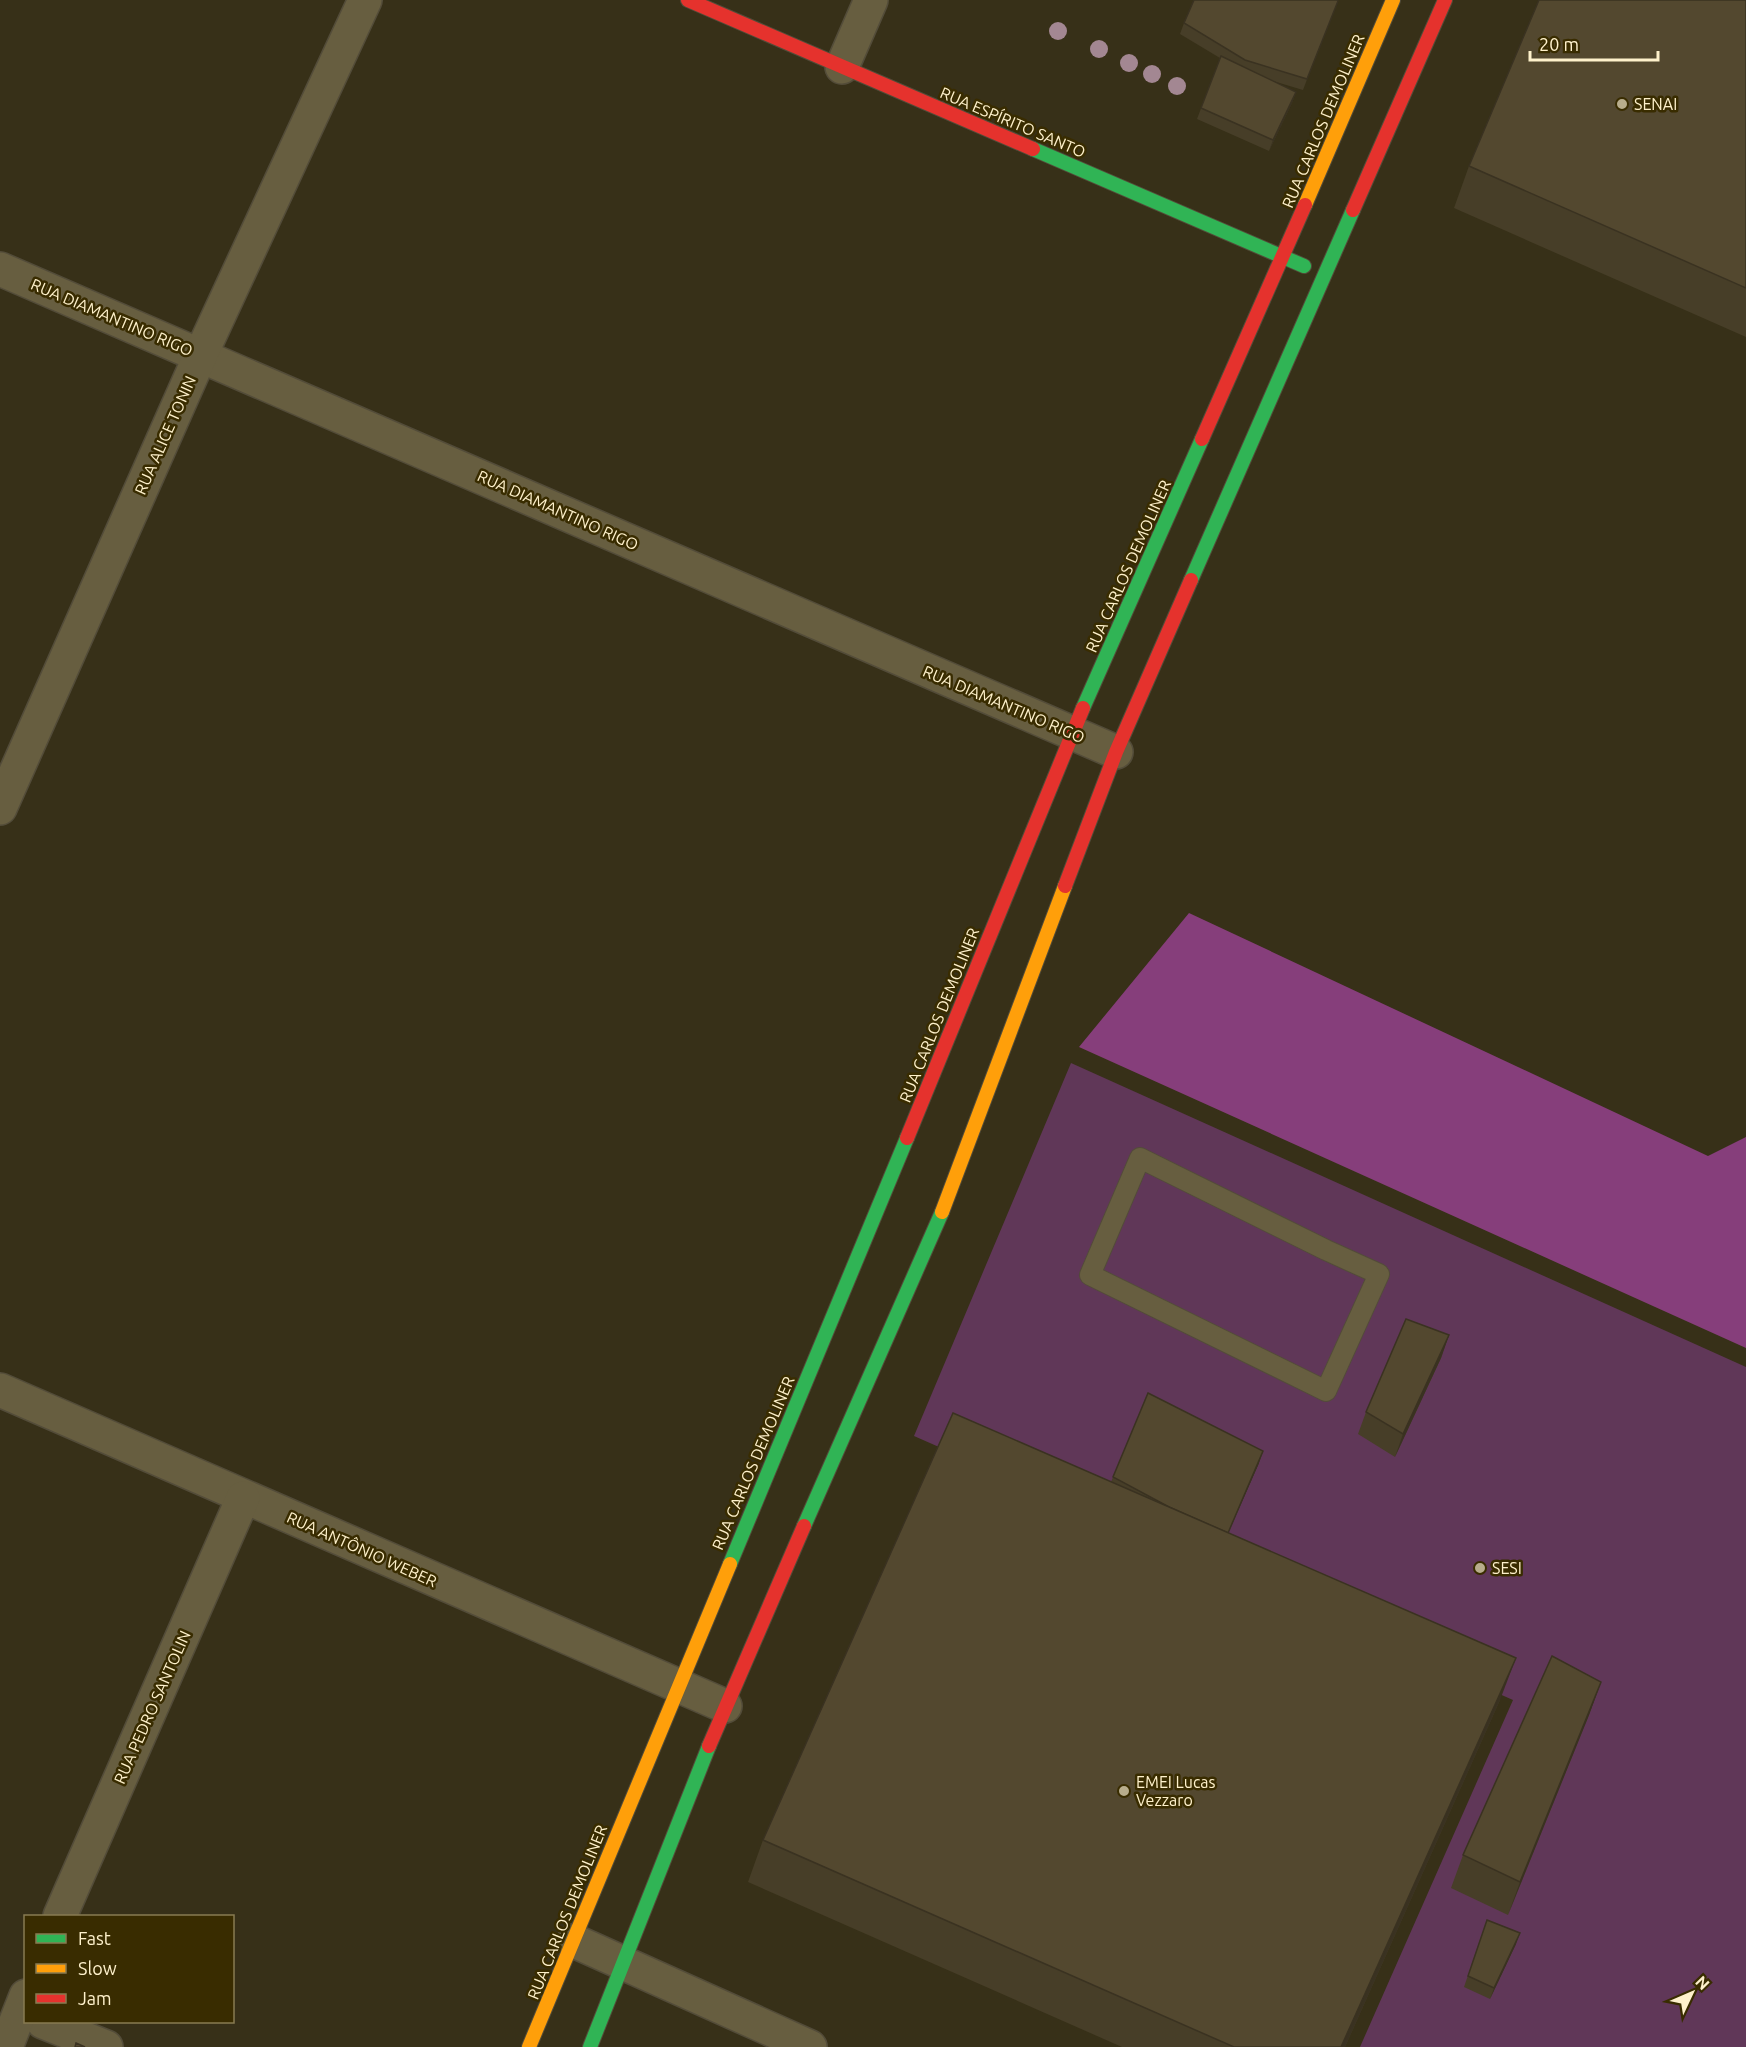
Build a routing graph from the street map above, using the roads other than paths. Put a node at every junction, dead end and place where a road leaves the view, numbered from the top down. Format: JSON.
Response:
{"nodes":[{"id":1,"x":365,"y":0,"type":"edge"},
{"id":2,"x":688,"y":0,"type":"edge"},
{"id":3,"x":871,"y":0,"type":"edge"},
{"id":4,"x":1393,"y":0,"type":"edge"},
{"id":5,"x":1445,"y":0,"type":"edge"},
{"id":6,"x":842,"y":67,"type":"junction"},
{"id":7,"x":1283,"y":256,"type":"junction"},
{"id":8,"x":0,"y":269,"type":"edge"},
{"id":9,"x":1324,"y":276,"type":"junction"},
{"id":10,"x":201,"y":354,"type":"junction"},
{"id":11,"x":1072,"y":733,"type":"junction"},
{"id":12,"x":1116,"y":752,"type":"junction"},
{"id":13,"x":0,"y":808,"type":"edge"},
{"id":14,"x":1090,"y":1275,"type":"joint"},
{"id":15,"x":0,"y":1390,"type":"edge"},
{"id":16,"x":243,"y":1498,"type":"junction"},
{"id":17,"x":677,"y":1687,"type":"junction"},
{"id":18,"x":725,"y":1706,"type":"junction"},
{"id":19,"x":61,"y":1915,"type":"edge"},
{"id":20,"x":574,"y":1941,"type":"junction"},
{"id":21,"x":624,"y":1964,"type":"junction"},
{"id":22,"x":23,"y":2009,"type":"edge"},
{"id":23,"x":54,"y":2023,"type":"edge"},
{"id":24,"x":6,"y":2047,"type":"edge"},
{"id":25,"x":106,"y":2047,"type":"edge"},
{"id":26,"x":529,"y":2047,"type":"edge"},
{"id":27,"x":590,"y":2047,"type":"edge"},
{"id":28,"x":810,"y":2047,"type":"edge"}],
"edges":[{"from":1,"to":10,"type":"street","name":"RUA ALICE TONIN"},
{"from":2,"to":6,"type":"main road","name":"RUA ESPÍRITO SANTO"},
{"from":3,"to":6,"type":"street"},
{"from":4,"to":7,"type":"main road","name":"RUA CARLOS DEMOLINER"},
{"from":5,"to":9,"type":"main road"},
{"from":6,"to":7,"type":"main road","name":"RUA ESPÍRITO SANTO"},
{"from":7,"to":9,"type":"main road","name":"RUA ESPÍRITO SANTO"},
{"from":7,"to":11,"type":"main road","name":"RUA CARLOS DEMOLINER"},
{"from":8,"to":10,"type":"street","name":"RUA DIAMANTINO RIGO"},
{"from":9,"to":12,"type":"main road"},
{"from":10,"to":11,"type":"street","name":"RUA DIAMANTINO RIGO"},
{"from":10,"to":13,"type":"street","name":"RUA ALICE TONIN"},
{"from":11,"to":12,"type":"street","name":"RUA DIAMANTINO RIGO"},
{"from":11,"to":17,"type":"main road","name":"RUA CARLOS DEMOLINER"},
{"from":12,"to":18,"type":"main road"},
{"from":14,"to":14,"type":"lane"},
{"from":15,"to":16,"type":"street","name":"RUA ANTÔNIO WEBER"},
{"from":16,"to":17,"type":"street","name":"RUA ANTÔNIO WEBER"},
{"from":16,"to":19,"type":"street","name":"RUA PEDRO SANTOLIN"},
{"from":17,"to":18,"type":"street","name":"RUA ANTÔNIO WEBER"},
{"from":17,"to":20,"type":"main road","name":"RUA CARLOS DEMOLINER"},
{"from":18,"to":21,"type":"main road"},
{"from":20,"to":21,"type":"street"},
{"from":20,"to":26,"type":"main road","name":"RUA CARLOS DEMOLINER"},
{"from":21,"to":27,"type":"main road"},
{"from":21,"to":28,"type":"street"},
{"from":22,"to":24,"type":"street"},
{"from":23,"to":25,"type":"street"}]}
